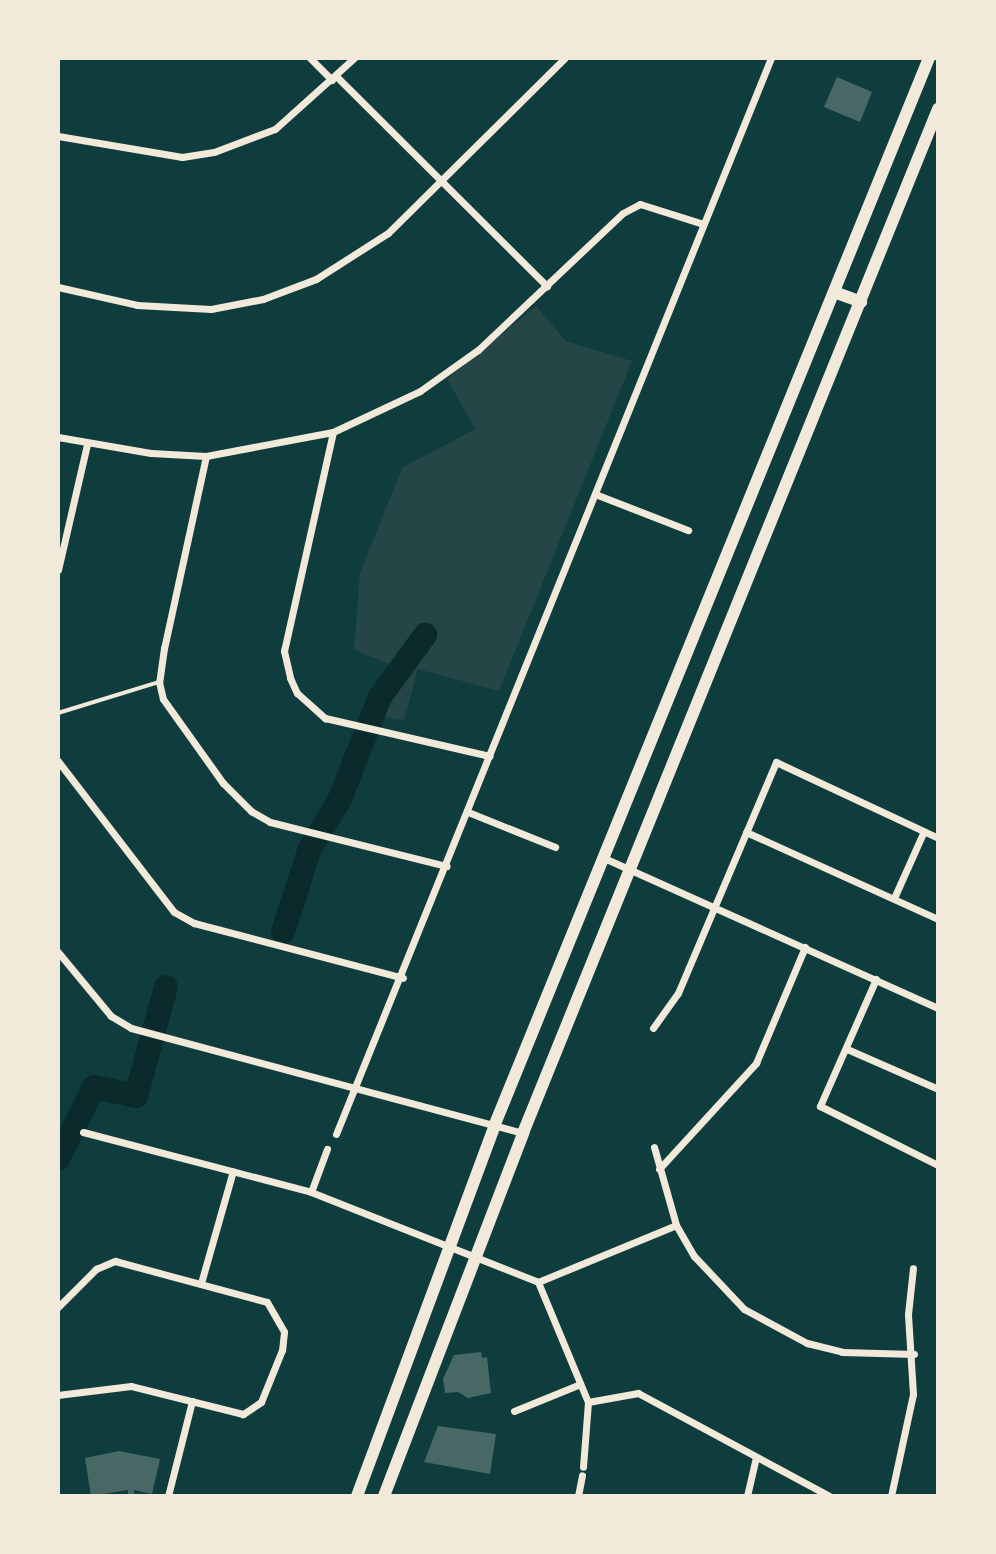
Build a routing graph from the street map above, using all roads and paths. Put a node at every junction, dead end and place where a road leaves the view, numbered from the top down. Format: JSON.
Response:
{"nodes":[{"id":1,"x":310,"y":58,"type":"edge"},
{"id":2,"x":354,"y":58,"type":"edge"},
{"id":3,"x":565,"y":58,"type":"edge"},
{"id":4,"x":771,"y":58,"type":"edge"},
{"id":5,"x":929,"y":58,"type":"edge"},
{"id":6,"x":334,"y":78,"type":"junction"},
{"id":7,"x":938,"y":109,"type":"edge"},
{"id":8,"x":58,"y":136,"type":"edge"},
{"id":9,"x":444,"y":181,"type":"junction"},
{"id":10,"x":703,"y":224,"type":"junction"},
{"id":11,"x":547,"y":286,"type":"junction"},
{"id":12,"x":58,"y":287,"type":"edge"},
{"id":13,"x":834,"y":292,"type":"junction"},
{"id":14,"x":861,"y":302,"type":"junction"},
{"id":15,"x":333,"y":432,"type":"junction"},
{"id":16,"x":58,"y":437,"type":"edge"},
{"id":17,"x":87,"y":444,"type":"junction"},
{"id":18,"x":206,"y":456,"type":"junction"},
{"id":19,"x":595,"y":494,"type":"junction"},
{"id":20,"x":688,"y":530,"type":"dead end"},
{"id":21,"x":58,"y":570,"type":"edge"},
{"id":22,"x":159,"y":682,"type":"junction"},
{"id":23,"x":58,"y":713,"type":"edge"},
{"id":24,"x":490,"y":756,"type":"junction"},
{"id":25,"x":58,"y":761,"type":"edge"},
{"id":26,"x":468,"y":812,"type":"junction"},
{"id":27,"x":924,"y":831,"type":"junction"},
{"id":28,"x":746,"y":832,"type":"junction"},
{"id":29,"x":938,"y":838,"type":"edge"},
{"id":30,"x":555,"y":847,"type":"dead end"},
{"id":31,"x":604,"y":858,"type":"junction"},
{"id":32,"x":447,"y":866,"type":"junction"},
{"id":33,"x":633,"y":869,"type":"junction"},
{"id":34,"x":894,"y":898,"type":"junction"},
{"id":35,"x":714,"y":904,"type":"junction"},
{"id":36,"x":938,"y":919,"type":"edge"},
{"id":37,"x":805,"y":947,"type":"junction"},
{"id":38,"x":58,"y":952,"type":"edge"},
{"id":39,"x":403,"y":978,"type":"junction"},
{"id":40,"x":876,"y":979,"type":"junction"},
{"id":41,"x":938,"y":1008,"type":"edge"},
{"id":42,"x":653,"y":1028,"type":"dead end"},
{"id":43,"x":847,"y":1049,"type":"junction"},
{"id":44,"x":356,"y":1089,"type":"junction"},
{"id":45,"x":938,"y":1089,"type":"edge"},
{"id":46,"x":495,"y":1124,"type":"junction"},
{"id":47,"x":83,"y":1132,"type":"dead end"},
{"id":48,"x":523,"y":1133,"type":"junction"},
{"id":49,"x":336,"y":1134,"type":"dead end"},
{"id":50,"x":654,"y":1147,"type":"dead end"},
{"id":51,"x":327,"y":1149,"type":"dead end"},
{"id":52,"x":938,"y":1165,"type":"edge"},
{"id":53,"x":659,"y":1169,"type":"junction"},
{"id":54,"x":233,"y":1171,"type":"junction"},
{"id":55,"x":311,"y":1192,"type":"junction"},
{"id":56,"x":676,"y":1225,"type":"junction"},
{"id":57,"x":446,"y":1249,"type":"junction"},
{"id":58,"x":474,"y":1259,"type":"junction"},
{"id":59,"x":913,"y":1268,"type":"dead end"},
{"id":60,"x":538,"y":1282,"type":"junction"},
{"id":61,"x":201,"y":1283,"type":"junction"},
{"id":62,"x":58,"y":1307,"type":"edge"},
{"id":63,"x":914,"y":1354,"type":"junction"},
{"id":64,"x":580,"y":1384,"type":"junction"},
{"id":65,"x":58,"y":1395,"type":"edge"},
{"id":66,"x":192,"y":1401,"type":"junction"},
{"id":67,"x":588,"y":1402,"type":"junction"},
{"id":68,"x":514,"y":1411,"type":"dead end"},
{"id":69,"x":756,"y":1458,"type":"junction"},
{"id":70,"x":365,"y":1470,"type":"junction"},
{"id":71,"x":390,"y":1478,"type":"junction"},
{"id":72,"x":168,"y":1496,"type":"edge"},
{"id":73,"x":357,"y":1496,"type":"edge"},
{"id":74,"x":384,"y":1496,"type":"edge"},
{"id":75,"x":578,"y":1496,"type":"edge"},
{"id":76,"x":747,"y":1496,"type":"edge"},
{"id":77,"x":829,"y":1496,"type":"edge"},
{"id":78,"x":891,"y":1496,"type":"edge"}],
"edges":[{"from":1,"to":6,"type":"street"},
{"from":2,"to":6,"type":"street"},
{"from":3,"to":9,"type":"street"},
{"from":4,"to":10,"type":"street"},
{"from":5,"to":13,"type":"main road"},
{"from":6,"to":8,"type":"street"},
{"from":6,"to":9,"type":"street"},
{"from":7,"to":14,"type":"main road"},
{"from":9,"to":11,"type":"street"},
{"from":9,"to":12,"type":"street"},
{"from":10,"to":11,"type":"street"},
{"from":10,"to":19,"type":"street"},
{"from":11,"to":15,"type":"street"},
{"from":13,"to":14,"type":"main road"},
{"from":13,"to":31,"type":"main road"},
{"from":14,"to":33,"type":"main road"},
{"from":15,"to":18,"type":"street"},
{"from":15,"to":24,"type":"street"},
{"from":16,"to":17,"type":"street"},
{"from":17,"to":18,"type":"street"},
{"from":17,"to":21,"type":"street"},
{"from":18,"to":22,"type":"street"},
{"from":19,"to":20,"type":"street"},
{"from":19,"to":24,"type":"street"},
{"from":22,"to":23,"type":"lane"},
{"from":22,"to":32,"type":"street"},
{"from":24,"to":26,"type":"street"},
{"from":25,"to":39,"type":"street"},
{"from":26,"to":30,"type":"street"},
{"from":26,"to":32,"type":"street"},
{"from":27,"to":28,"type":"street"},
{"from":27,"to":29,"type":"street"},
{"from":27,"to":34,"type":"street"},
{"from":28,"to":34,"type":"street"},
{"from":28,"to":35,"type":"street"},
{"from":31,"to":33,"type":"street"},
{"from":31,"to":46,"type":"main road"},
{"from":32,"to":39,"type":"street"},
{"from":33,"to":35,"type":"street"},
{"from":33,"to":48,"type":"main road"},
{"from":34,"to":36,"type":"street"},
{"from":35,"to":37,"type":"street"},
{"from":35,"to":42,"type":"street"},
{"from":37,"to":40,"type":"street"},
{"from":37,"to":53,"type":"street"},
{"from":38,"to":44,"type":"street"},
{"from":39,"to":44,"type":"street"},
{"from":40,"to":41,"type":"street"},
{"from":40,"to":43,"type":"street"},
{"from":43,"to":45,"type":"street"},
{"from":43,"to":52,"type":"street"},
{"from":44,"to":46,"type":"street"},
{"from":44,"to":49,"type":"street"},
{"from":46,"to":48,"type":"street"},
{"from":46,"to":57,"type":"main road"},
{"from":47,"to":54,"type":"street"},
{"from":48,"to":58,"type":"main road"},
{"from":50,"to":53,"type":"street"},
{"from":51,"to":55,"type":"street"},
{"from":53,"to":56,"type":"street"},
{"from":54,"to":55,"type":"street"},
{"from":54,"to":61,"type":"street"},
{"from":55,"to":57,"type":"street"},
{"from":56,"to":60,"type":"street"},
{"from":56,"to":63,"type":"street"},
{"from":57,"to":58,"type":"street"},
{"from":57,"to":70,"type":"main road"},
{"from":58,"to":60,"type":"street"},
{"from":58,"to":71,"type":"main road"},
{"from":59,"to":63,"type":"street"},
{"from":60,"to":64,"type":"street"},
{"from":61,"to":62,"type":"street"},
{"from":61,"to":66,"type":"street"},
{"from":63,"to":78,"type":"street"},
{"from":64,"to":67,"type":"street"},
{"from":64,"to":68,"type":"street"},
{"from":65,"to":66,"type":"street"},
{"from":66,"to":72,"type":"street"},
{"from":67,"to":69,"type":"street"},
{"from":67,"to":75,"type":"street"},
{"from":69,"to":76,"type":"street"},
{"from":69,"to":77,"type":"street"},
{"from":70,"to":71,"type":"main road"},
{"from":70,"to":73,"type":"main road"},
{"from":71,"to":74,"type":"main road"}]}
